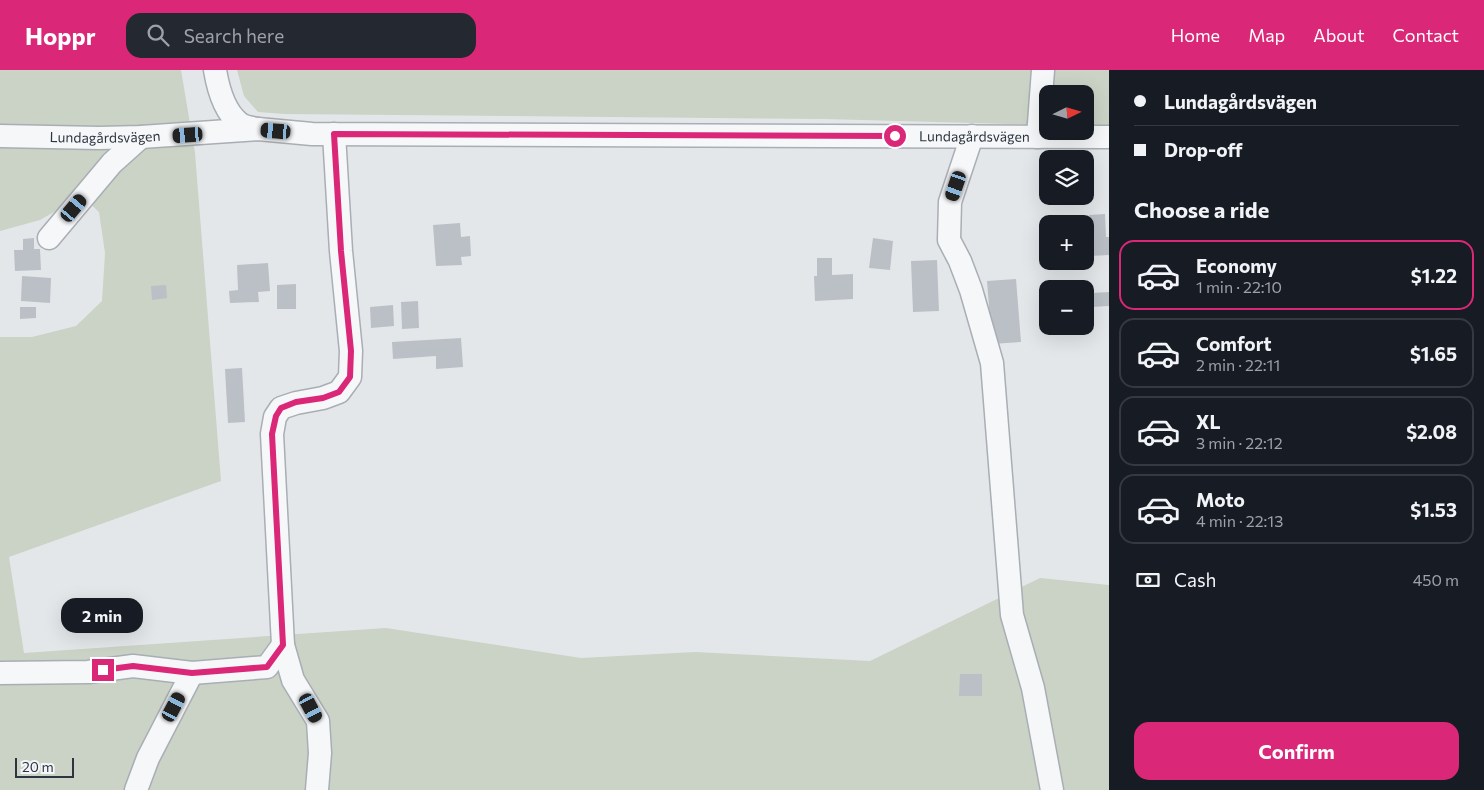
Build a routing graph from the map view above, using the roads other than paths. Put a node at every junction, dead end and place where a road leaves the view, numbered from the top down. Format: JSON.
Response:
{"nodes":[{"id":1,"x":215,"y":70,"type":"edge"},
{"id":2,"x":1043,"y":70,"type":"edge"},
{"id":3,"x":258,"y":129,"type":"junction"},
{"id":4,"x":334,"y":134,"type":"junction"},
{"id":5,"x":0,"y":136,"type":"edge"},
{"id":6,"x":972,"y":136,"type":"junction"},
{"id":7,"x":141,"y":137,"type":"junction"},
{"id":8,"x":1038,"y":137,"type":"junction"},
{"id":9,"x":1109,"y":137,"type":"edge"},
{"id":10,"x":49,"y":238,"type":"dead end"},
{"id":11,"x":283,"y":645,"type":"junction"},
{"id":12,"x":0,"y":673,"type":"edge"},
{"id":13,"x":192,"y":673,"type":"junction"},
{"id":14,"x":136,"y":790,"type":"edge"},
{"id":15,"x":317,"y":790,"type":"edge"},
{"id":16,"x":1052,"y":790,"type":"edge"}],
"edges":[{"from":1,"to":3,"type":"street"},
{"from":2,"to":8,"type":"street"},
{"from":3,"to":4,"type":"street","name":"Lundagårdsvägen"},
{"from":3,"to":7,"type":"street","name":"Lundagårdsvägen"},
{"from":4,"to":6,"type":"street","name":"Lundagårdsvägen"},
{"from":4,"to":11,"type":"street"},
{"from":5,"to":7,"type":"street","name":"Lundagårdsvägen"},
{"from":6,"to":8,"type":"street","name":"Lundagårdsvägen"},
{"from":6,"to":16,"type":"street"},
{"from":7,"to":10,"type":"street"},
{"from":8,"to":9,"type":"street","name":"Lundagårdsvägen"},
{"from":11,"to":13,"type":"street"},
{"from":11,"to":15,"type":"street"},
{"from":12,"to":13,"type":"street"},
{"from":13,"to":14,"type":"street"}]}
